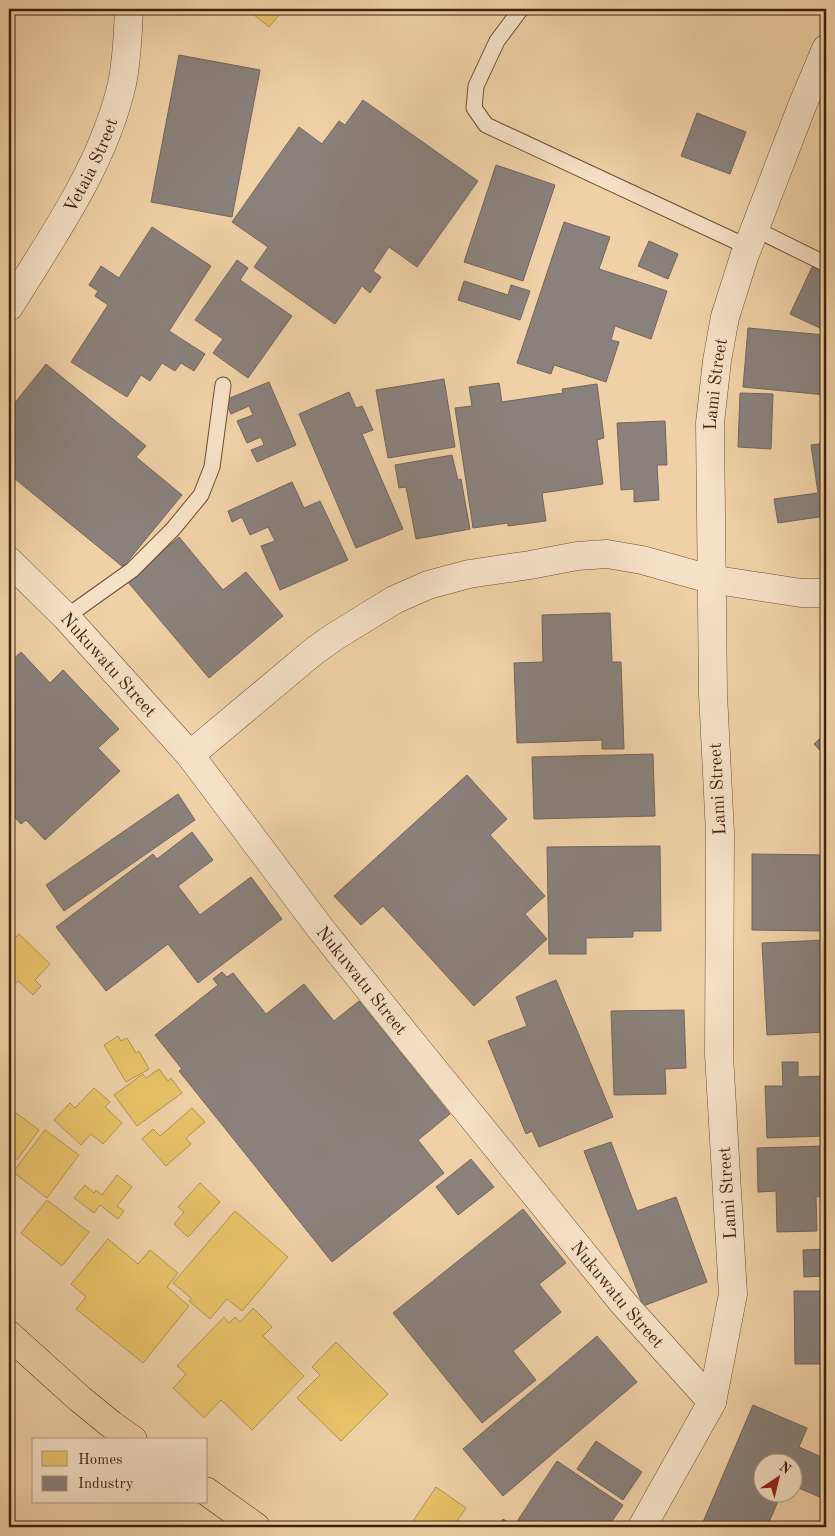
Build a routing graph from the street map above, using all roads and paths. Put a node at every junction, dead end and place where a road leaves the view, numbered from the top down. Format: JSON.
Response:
{"nodes":[{"id":1,"x":129,"y":9,"type":"edge"},
{"id":2,"x":521,"y":9,"type":"edge"},
{"id":3,"x":826,"y":49,"type":"edge"},
{"id":4,"x":752,"y":238,"type":"junction"},
{"id":5,"x":826,"y":264,"type":"edge"},
{"id":6,"x":9,"y":308,"type":"edge"},
{"id":7,"x":223,"y":385,"type":"dead end"},
{"id":8,"x":9,"y":561,"type":"edge"},
{"id":9,"x":710,"y":579,"type":"junction"},
{"id":10,"x":826,"y":593,"type":"edge"},
{"id":11,"x":66,"y":617,"type":"junction"},
{"id":12,"x":190,"y":755,"type":"junction"},
{"id":13,"x":9,"y":1336,"type":"edge"},
{"id":14,"x":712,"y":1402,"type":"junction"},
{"id":15,"x":129,"y":1438,"type":"edge"},
{"id":16,"x":208,"y":1492,"type":"edge"},
{"id":17,"x":256,"y":1527,"type":"edge"},
{"id":18,"x":642,"y":1527,"type":"edge"}],
"edges":[{"from":1,"to":6,"type":"street","name":"Vetaia Street"},
{"from":2,"to":4,"type":"lane"},
{"from":3,"to":4,"type":"street","name":"Lami Street"},
{"from":4,"to":5,"type":"lane"},
{"from":4,"to":9,"type":"street","name":"Lami Street"},
{"from":7,"to":11,"type":"lane"},
{"from":8,"to":11,"type":"street","name":"Nukuwatu Street"},
{"from":9,"to":10,"type":"street"},
{"from":9,"to":12,"type":"street"},
{"from":9,"to":14,"type":"street","name":"Lami Street"},
{"from":11,"to":12,"type":"street","name":"Nukuwatu Street"},
{"from":12,"to":14,"type":"street","name":"Nukuwatu Street"},
{"from":13,"to":15,"type":"highway"},
{"from":14,"to":18,"type":"street","name":"Lami Street"},
{"from":16,"to":17,"type":"highway"}]}
